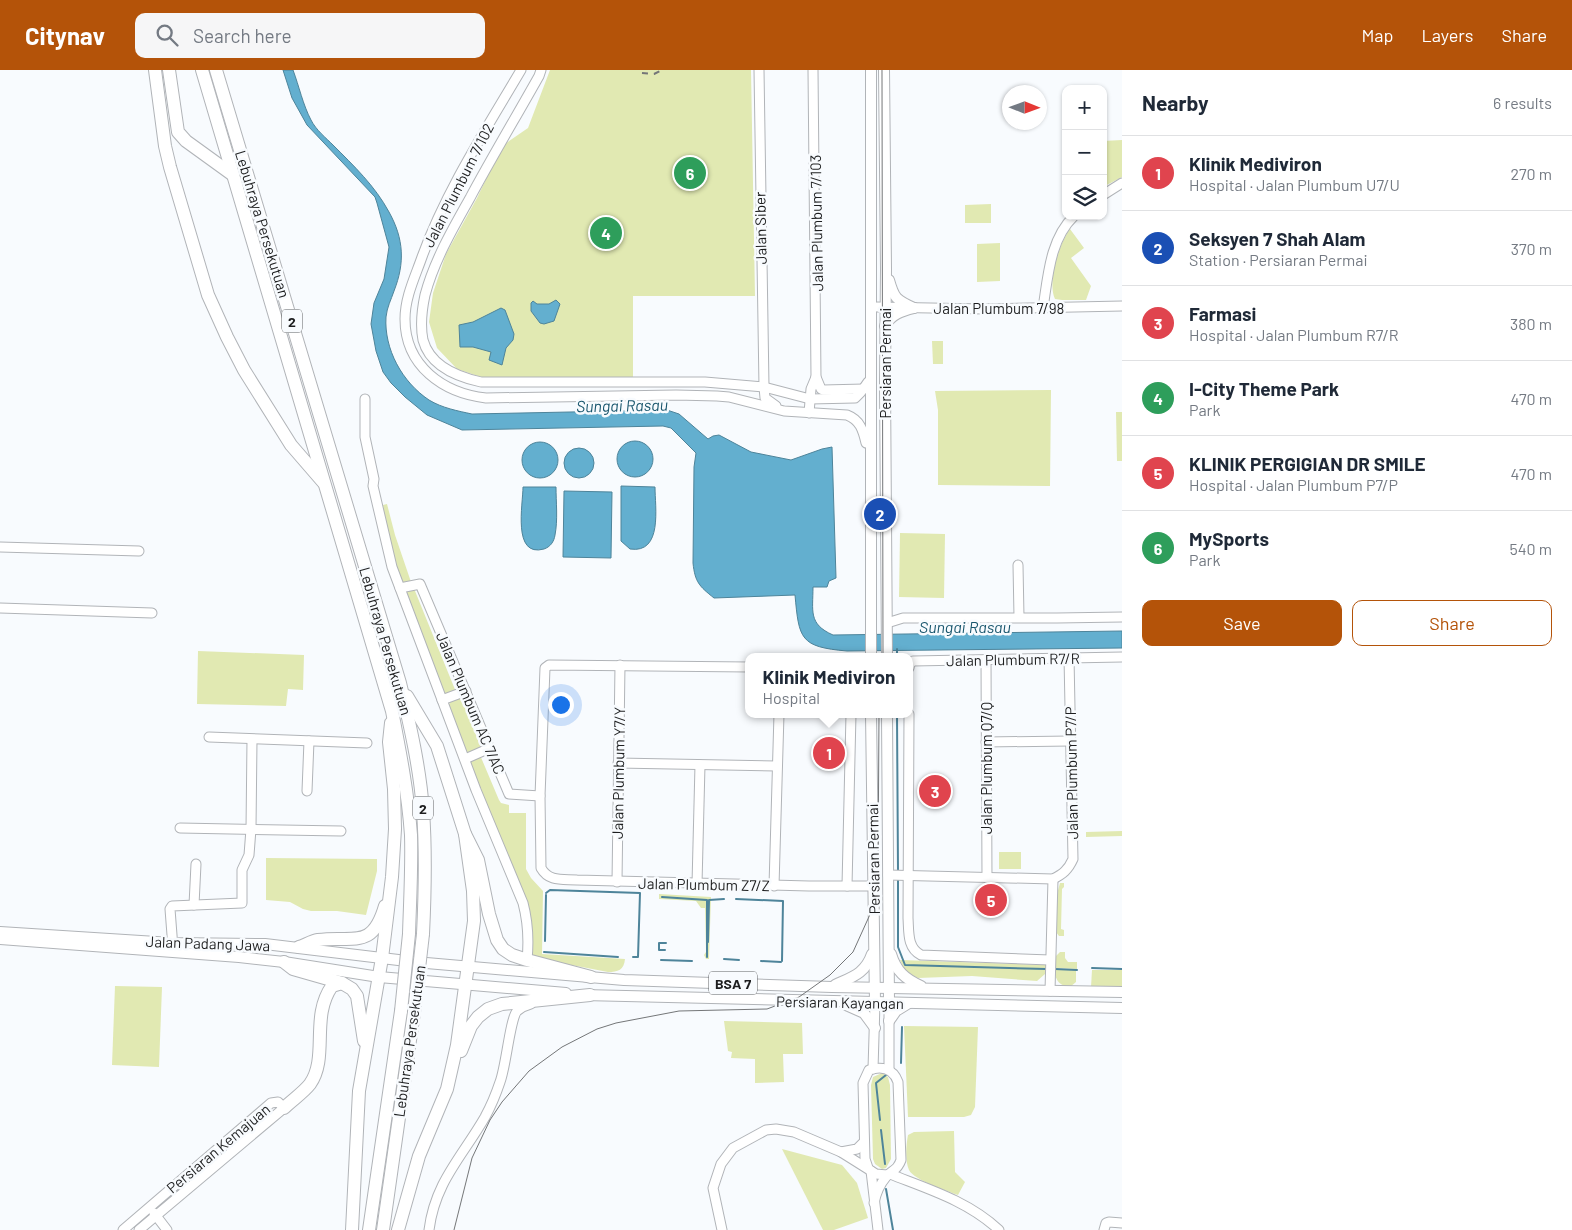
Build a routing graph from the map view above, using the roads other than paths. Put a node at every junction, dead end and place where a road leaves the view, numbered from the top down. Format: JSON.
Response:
{"nodes":[{"id":1,"x":155,"y":70,"type":"edge"},
{"id":2,"x":169,"y":70,"type":"edge"},
{"id":3,"x":202,"y":70,"type":"edge"},
{"id":4,"x":216,"y":70,"type":"edge"},
{"id":5,"x":521,"y":70,"type":"edge"},
{"id":6,"x":541,"y":70,"type":"edge"},
{"id":7,"x":759,"y":70,"type":"edge"},
{"id":8,"x":813,"y":70,"type":"edge"},
{"id":9,"x":871,"y":70,"type":"edge"},
{"id":10,"x":884,"y":70,"type":"edge"},
{"id":11,"x":233,"y":175,"type":"junction"},
{"id":12,"x":1122,"y":183,"type":"edge"},
{"id":13,"x":1107,"y":192,"type":"edge"},
{"id":14,"x":1070,"y":220,"type":"edge"},
{"id":15,"x":872,"y":250,"type":"junction"},
{"id":16,"x":422,"y":257,"type":"junction"},
{"id":17,"x":438,"y":260,"type":"junction"},
{"id":18,"x":886,"y":269,"type":"junction"},
{"id":19,"x":1122,"y":306,"type":"edge"},
{"id":20,"x":881,"y":307,"type":"junction"},
{"id":21,"x":914,"y":308,"type":"junction"},
{"id":22,"x":1043,"y":308,"type":"junction"},
{"id":23,"x":885,"y":326,"type":"junction"},
{"id":24,"x":816,"y":377,"type":"junction"},
{"id":25,"x":868,"y":384,"type":"junction"},
{"id":26,"x":764,"y":387,"type":"junction"},
{"id":27,"x":365,"y":399,"type":"dead end"},
{"id":28,"x":810,"y":399,"type":"junction"},
{"id":29,"x":784,"y":411,"type":"junction"},
{"id":30,"x":809,"y":413,"type":"junction"},
{"id":31,"x":866,"y":443,"type":"junction"},
{"id":32,"x":326,"y":486,"type":"junction"},
{"id":33,"x":0,"y":547,"type":"edge"},
{"id":34,"x":138,"y":551,"type":"dead end"},
{"id":35,"x":1018,"y":564,"type":"dead end"},
{"id":36,"x":400,"y":588,"type":"junction"},
{"id":37,"x":886,"y":600,"type":"junction"},
{"id":38,"x":0,"y":608,"type":"edge"},
{"id":39,"x":152,"y":613,"type":"dead end"},
{"id":40,"x":1019,"y":617,"type":"junction"},
{"id":41,"x":1122,"y":617,"type":"edge"},
{"id":42,"x":903,"y":618,"type":"junction"},
{"id":43,"x":871,"y":622,"type":"junction"},
{"id":44,"x":887,"y":625,"type":"junction"},
{"id":45,"x":871,"y":653,"type":"edge"},
{"id":46,"x":887,"y":653,"type":"edge"},
{"id":47,"x":1069,"y":657,"type":"junction"},
{"id":48,"x":1122,"y":657,"type":"edge"},
{"id":49,"x":986,"y":659,"type":"junction"},
{"id":50,"x":913,"y":661,"type":"edge"},
{"id":51,"x":620,"y":665,"type":"junction"},
{"id":52,"x":745,"y":667,"type":"edge"},
{"id":53,"x":400,"y":683,"type":"junction"},
{"id":54,"x":466,"y":691,"type":"junction"},
{"id":55,"x":442,"y":700,"type":"junction"},
{"id":56,"x":392,"y":710,"type":"junction"},
{"id":57,"x":779,"y":718,"type":"edge"},
{"id":58,"x":851,"y":718,"type":"edge"},
{"id":59,"x":871,"y":718,"type":"edge"},
{"id":60,"x":887,"y":718,"type":"edge"},
{"id":61,"x":908,"y":718,"type":"edge"},
{"id":62,"x":209,"y":737,"type":"dead end"},
{"id":63,"x":252,"y":740,"type":"junction"},
{"id":64,"x":309,"y":741,"type":"junction"},
{"id":65,"x":1070,"y":741,"type":"junction"},
{"id":66,"x":986,"y":742,"type":"junction"},
{"id":67,"x":367,"y":743,"type":"dead end"},
{"id":68,"x":490,"y":748,"type":"junction"},
{"id":69,"x":465,"y":759,"type":"junction"},
{"id":70,"x":618,"y":763,"type":"junction"},
{"id":71,"x":700,"y":765,"type":"junction"},
{"id":72,"x":777,"y":766,"type":"junction"},
{"id":73,"x":307,"y":791,"type":"dead end"},
{"id":74,"x":540,"y":796,"type":"junction"},
{"id":75,"x":180,"y":828,"type":"dead end"},
{"id":76,"x":251,"y":829,"type":"junction"},
{"id":77,"x":341,"y":831,"type":"dead end"},
{"id":78,"x":466,"y":834,"type":"junction"},
{"id":79,"x":196,"y":864,"type":"dead end"},
{"id":80,"x":392,"y":876,"type":"junction"},
{"id":81,"x":888,"y":876,"type":"junction"},
{"id":82,"x":909,"y":876,"type":"junction"},
{"id":83,"x":987,"y":878,"type":"junction"},
{"id":84,"x":1052,"y":879,"type":"junction"},
{"id":85,"x":617,"y":882,"type":"junction"},
{"id":86,"x":697,"y":884,"type":"junction"},
{"id":87,"x":774,"y":886,"type":"junction"},
{"id":88,"x":846,"y":886,"type":"junction"},
{"id":89,"x":873,"y":886,"type":"junction"},
{"id":90,"x":194,"y":905,"type":"junction"},
{"id":91,"x":0,"y":932,"type":"edge"},
{"id":92,"x":0,"y":939,"type":"edge"},
{"id":93,"x":874,"y":944,"type":"junction"},
{"id":94,"x":888,"y":946,"type":"junction"},
{"id":95,"x":173,"y":947,"type":"junction"},
{"id":96,"x":299,"y":947,"type":"junction"},
{"id":97,"x":382,"y":958,"type":"junction"},
{"id":98,"x":527,"y":960,"type":"junction"},
{"id":99,"x":1050,"y":960,"type":"junction"},
{"id":100,"x":284,"y":962,"type":"junction"},
{"id":101,"x":414,"y":962,"type":"joint"},
{"id":102,"x":468,"y":966,"type":"junction"},
{"id":103,"x":379,"y":977,"type":"junction"},
{"id":104,"x":591,"y":977,"type":"junction"},
{"id":105,"x":342,"y":984,"type":"junction"},
{"id":106,"x":465,"y":985,"type":"junction"},
{"id":107,"x":832,"y":987,"type":"junction"},
{"id":108,"x":875,"y":987,"type":"junction"},
{"id":109,"x":888,"y":987,"type":"junction"},
{"id":110,"x":924,"y":988,"type":"junction"},
{"id":111,"x":1050,"y":991,"type":"junction"},
{"id":112,"x":1122,"y":992,"type":"edge"},
{"id":113,"x":590,"y":996,"type":"junction"},
{"id":114,"x":537,"y":1001,"type":"junction"},
{"id":115,"x":834,"y":1002,"type":"junction"},
{"id":116,"x":875,"y":1003,"type":"junction"},
{"id":117,"x":889,"y":1003,"type":"junction"},
{"id":118,"x":910,"y":1003,"type":"junction"},
{"id":119,"x":1122,"y":1008,"type":"edge"},
{"id":120,"x":407,"y":1012,"type":"junction"},
{"id":121,"x":889,"y":1021,"type":"junction"},
{"id":122,"x":875,"y":1028,"type":"junction"},
{"id":123,"x":366,"y":1048,"type":"junction"},
{"id":124,"x":873,"y":1069,"type":"junction"},
{"id":125,"x":889,"y":1069,"type":"junction"},
{"id":126,"x":446,"y":1089,"type":"junction"},
{"id":127,"x":284,"y":1108,"type":"junction"},
{"id":128,"x":864,"y":1142,"type":"junction"},
{"id":129,"x":841,"y":1152,"type":"junction"},
{"id":130,"x":901,"y":1160,"type":"junction"},
{"id":131,"x":869,"y":1169,"type":"junction"},
{"id":132,"x":889,"y":1174,"type":"junction"},
{"id":133,"x":916,"y":1184,"type":"junction"},
{"id":134,"x":874,"y":1203,"type":"junction"},
{"id":135,"x":148,"y":1207,"type":"junction"},
{"id":136,"x":156,"y":1215,"type":"junction"},
{"id":137,"x":1122,"y":1223,"type":"edge"},
{"id":138,"x":123,"y":1230,"type":"edge"},
{"id":139,"x":139,"y":1230,"type":"edge"},
{"id":140,"x":167,"y":1230,"type":"edge"},
{"id":141,"x":352,"y":1230,"type":"edge"},
{"id":142,"x":369,"y":1230,"type":"edge"},
{"id":143,"x":382,"y":1230,"type":"edge"},
{"id":144,"x":398,"y":1230,"type":"edge"},
{"id":145,"x":429,"y":1230,"type":"edge"},
{"id":146,"x":722,"y":1230,"type":"edge"},
{"id":147,"x":878,"y":1230,"type":"edge"},
{"id":148,"x":999,"y":1230,"type":"edge"},
{"id":149,"x":1104,"y":1230,"type":"edge"}],
"edges":[{"from":1,"to":32,"type":"highway"},
{"from":2,"to":11,"type":"highway"},
{"from":3,"to":11,"type":"highway","name":"Lebuhraya Persekutuan","number":"2"},
{"from":4,"to":53,"type":"highway","name":"Lebuhraya Persekutuan","number":"2"},
{"from":5,"to":16,"type":"street","name":"Jalan Plumbum 7/102"},
{"from":6,"to":17,"type":"street","name":"Jalan Plumbum 7/102"},
{"from":7,"to":26,"type":"street","name":"Jalan Siber"},
{"from":8,"to":24,"type":"street","name":"Jalan Plumbum 7/103"},
{"from":9,"to":15,"type":"main road","name":"Persiaran Permai"},
{"from":10,"to":18,"type":"main road","name":"Persiaran Permai"},
{"from":11,"to":32,"type":"highway","name":"Lebuhraya Persekutuan","number":"2"},
{"from":12,"to":13,"type":"street"},
{"from":14,"to":22,"type":"street"},
{"from":15,"to":20,"type":"main road"},
{"from":15,"to":25,"type":"main road","name":"Persiaran Permai"},
{"from":16,"to":17,"type":"street"},
{"from":16,"to":29,"type":"street","name":"Jalan Plumbum 7/102"},
{"from":17,"to":26,"type":"street","name":"Jalan Plumbum 7/102"},
{"from":18,"to":20,"type":"main road","name":"Persiaran Permai"},
{"from":18,"to":21,"type":"main road"},
{"from":19,"to":22,"type":"street","name":"Jalan Plumbum 7/98"},
{"from":20,"to":21,"type":"street","name":"Jalan Plumbum 7/98"},
{"from":20,"to":23,"type":"main road","name":"Persiaran Permai"},
{"from":20,"to":25,"type":"main road"},
{"from":21,"to":22,"type":"street","name":"Jalan Plumbum 7/98"},
{"from":21,"to":23,"type":"main road"},
{"from":23,"to":37,"type":"main road","name":"Persiaran Permai"},
{"from":24,"to":25,"type":"street"},
{"from":24,"to":28,"type":"street","name":"Jalan Plumbum 7/103"},
{"from":25,"to":28,"type":"street","name":"Jalan Plumbum 7/102"},
{"from":25,"to":31,"type":"main road"},
{"from":25,"to":43,"type":"main road","name":"Persiaran Permai"},
{"from":26,"to":28,"type":"street","name":"Jalan Plumbum 7/102"},
{"from":26,"to":29,"type":"street"},
{"from":27,"to":36,"type":"street"},
{"from":28,"to":30,"type":"street","name":"Jalan Plumbum 7/103"},
{"from":29,"to":30,"type":"street","name":"Jalan Plumbum 7/102"},
{"from":30,"to":31,"type":"street","name":"Jalan Plumbum 7/102"},
{"from":31,"to":43,"type":"main road"},
{"from":32,"to":56,"type":"highway","name":"Lebuhraya Persekutuan","number":"2"},
{"from":33,"to":34,"type":"street"},
{"from":35,"to":40,"type":"street"},
{"from":36,"to":54,"type":"street","name":"Jalan Plumbum AC 7/AC"},
{"from":36,"to":55,"type":"street"},
{"from":37,"to":42,"type":"street"},
{"from":37,"to":44,"type":"main road","name":"Persiaran Permai"},
{"from":38,"to":39,"type":"street"},
{"from":40,"to":41,"type":"street"},
{"from":40,"to":42,"type":"street"},
{"from":42,"to":44,"type":"street"},
{"from":43,"to":45,"type":"main road","name":"Persiaran Permai"},
{"from":44,"to":46,"type":"main road","name":"Persiaran Permai"},
{"from":47,"to":48,"type":"street","name":"Jalan Plumbum R7/R"},
{"from":47,"to":49,"type":"street","name":"Jalan Plumbum R7/R"},
{"from":47,"to":65,"type":"street","name":"Jalan Plumbum P7/P"},
{"from":49,"to":50,"type":"street","name":"Jalan Plumbum R7/R"},
{"from":49,"to":66,"type":"street","name":"Jalan Plumbum Q7/Q"},
{"from":51,"to":52,"type":"street"},
{"from":51,"to":70,"type":"street","name":"Jalan Plumbum Y7/Y"},
{"from":51,"to":74,"type":"street"},
{"from":53,"to":78,"type":"highway"},
{"from":53,"to":120,"type":"highway","name":"Lebuhraya Persekutuan","number":"2","bridge":true},
{"from":54,"to":55,"type":"street"},
{"from":54,"to":68,"type":"street","name":"Jalan Plumbum AC 7/AC"},
{"from":55,"to":69,"type":"street"},
{"from":56,"to":80,"type":"highway"},
{"from":56,"to":120,"type":"highway","name":"Lebuhraya Persekutuan","number":"2","bridge":true},
{"from":57,"to":72,"type":"street"},
{"from":58,"to":88,"type":"street"},
{"from":59,"to":89,"type":"main road","name":"Persiaran Permai"},
{"from":60,"to":81,"type":"main road","name":"Persiaran Permai"},
{"from":61,"to":82,"type":"street"},
{"from":62,"to":63,"type":"street"},
{"from":63,"to":64,"type":"street"},
{"from":63,"to":76,"type":"street"},
{"from":64,"to":67,"type":"street"},
{"from":64,"to":73,"type":"street"},
{"from":65,"to":66,"type":"street"},
{"from":65,"to":84,"type":"street","name":"Jalan Plumbum P7/P"},
{"from":66,"to":83,"type":"street","name":"Jalan Plumbum Q7/Q"},
{"from":68,"to":69,"type":"street"},
{"from":68,"to":74,"type":"street","name":"Jalan Plumbum AC 7/AC"},
{"from":69,"to":98,"type":"street"},
{"from":70,"to":71,"type":"street"},
{"from":70,"to":85,"type":"street","name":"Jalan Plumbum Y7/Y"},
{"from":71,"to":72,"type":"street"},
{"from":71,"to":86,"type":"street"},
{"from":72,"to":87,"type":"street"},
{"from":74,"to":85,"type":"street","name":"Jalan Plumbum Z7/Z"},
{"from":75,"to":76,"type":"street"},
{"from":76,"to":77,"type":"street"},
{"from":76,"to":90,"type":"street"},
{"from":78,"to":98,"type":"highway"},
{"from":78,"to":102,"type":"highway"},
{"from":79,"to":90,"type":"street"},
{"from":80,"to":96,"type":"highway"},
{"from":80,"to":97,"type":"highway"},
{"from":81,"to":82,"type":"street"},
{"from":81,"to":94,"type":"main road","name":"Persiaran Permai"},
{"from":82,"to":83,"type":"street"},
{"from":82,"to":99,"type":"street"},
{"from":83,"to":84,"type":"street"},
{"from":84,"to":99,"type":"street"},
{"from":85,"to":86,"type":"street","name":"Jalan Plumbum Z7/Z"},
{"from":86,"to":87,"type":"street","name":"Jalan Plumbum Z7/Z"},
{"from":87,"to":88,"type":"street","name":"Jalan Plumbum Z7/Z"},
{"from":88,"to":89,"type":"street","name":"Jalan Plumbum Z7/Z"},
{"from":89,"to":93,"type":"main road","name":"Persiaran Permai"},
{"from":90,"to":95,"type":"street"},
{"from":91,"to":95,"type":"main road","name":"Jalan Padang Jawa"},
{"from":92,"to":95,"type":"main road","name":"Jalan Padang Jawa"},
{"from":93,"to":107,"type":"main road"},
{"from":93,"to":108,"type":"main road","name":"Persiaran Permai"},
{"from":94,"to":109,"type":"main road","name":"Persiaran Permai"},
{"from":94,"to":110,"type":"main road"},
{"from":95,"to":96,"type":"main road","name":"Jalan Padang Jawa"},
{"from":95,"to":100,"type":"main road","name":"Jalan Padang Jawa"},
{"from":96,"to":97,"type":"main road","name":"Jalan Padang Jawa"},
{"from":97,"to":101,"type":"main road","name":"Jalan Padang Jawa"},
{"from":97,"to":103,"type":"highway"},
{"from":98,"to":104,"type":"highway"},
{"from":99,"to":111,"type":"street"},
{"from":100,"to":103,"type":"main road","name":"Jalan Padang Jawa"},
{"from":100,"to":105,"type":"highway"},
{"from":101,"to":102,"type":"main road","name":"Persiaran Kayangan","number":"BSA 7"},
{"from":102,"to":104,"type":"main road","name":"Persiaran Kayangan","number":"BSA 7"},
{"from":102,"to":106,"type":"highway"},
{"from":103,"to":106,"type":"main road","name":"Persiaran Kayangan","number":"BSA 7"},
{"from":103,"to":123,"type":"highway"},
{"from":104,"to":107,"type":"main road","name":"Persiaran Kayangan","number":"BSA 7"},
{"from":105,"to":123,"type":"highway"},
{"from":105,"to":127,"type":"highway"},
{"from":106,"to":113,"type":"main road","name":"Persiaran Kayangan","number":"BSA 7"},
{"from":106,"to":126,"type":"highway"},
{"from":107,"to":108,"type":"main road","name":"Persiaran Kayangan","number":"BSA 7"},
{"from":108,"to":109,"type":"main road","name":"Persiaran Kayangan","number":"BSA 7"},
{"from":108,"to":116,"type":"main road","name":"Persiaran Permai"},
{"from":109,"to":110,"type":"main road","name":"Persiaran Kayangan","number":"BSA 7"},
{"from":109,"to":117,"type":"main road","name":"Persiaran Permai"},
{"from":110,"to":111,"type":"main road","name":"Persiaran Kayangan","number":"BSA 7"},
{"from":111,"to":112,"type":"main road","name":"Persiaran Kayangan","number":"BSA 7"},
{"from":113,"to":114,"type":"highway"},
{"from":113,"to":115,"type":"main road","name":"Persiaran Kayangan","number":"BSA 7"},
{"from":114,"to":126,"type":"highway"},
{"from":114,"to":145,"type":"street"},
{"from":115,"to":116,"type":"main road","name":"Persiaran Kayangan","number":"BSA 7"},
{"from":115,"to":122,"type":"main road"},
{"from":116,"to":117,"type":"main road","name":"Persiaran Kayangan","number":"BSA 7"},
{"from":116,"to":122,"type":"street"},
{"from":117,"to":118,"type":"main road","name":"Persiaran Kayangan","number":"BSA 7"},
{"from":117,"to":121,"type":"street"},
{"from":118,"to":119,"type":"main road","name":"Persiaran Kayangan","number":"BSA 7"},
{"from":118,"to":121,"type":"main road"},
{"from":120,"to":142,"type":"highway","name":"Lebuhraya Persekutuan","number":"2"},
{"from":120,"to":143,"type":"highway","name":"Lebuhraya Persekutuan","number":"2"},
{"from":121,"to":125,"type":"street"},
{"from":122,"to":124,"type":"street"},
{"from":123,"to":141,"type":"highway"},
{"from":124,"to":125,"type":"street"},
{"from":124,"to":128,"type":"street"},
{"from":125,"to":130,"type":"street"},
{"from":126,"to":144,"type":"highway"},
{"from":127,"to":135,"type":"street","name":"Persiaran Kemajuan"},
{"from":127,"to":136,"type":"street","name":"Persiaran Kemajuan"},
{"from":128,"to":129,"type":"street"},
{"from":128,"to":131,"type":"street"},
{"from":129,"to":131,"type":"street"},
{"from":129,"to":146,"type":"street"},
{"from":130,"to":132,"type":"street"},
{"from":130,"to":133,"type":"street"},
{"from":131,"to":132,"type":"street"},
{"from":131,"to":134,"type":"street"},
{"from":132,"to":133,"type":"street"},
{"from":132,"to":134,"type":"street"},
{"from":133,"to":148,"type":"street"},
{"from":134,"to":147,"type":"street"},
{"from":135,"to":136,"type":"street"},
{"from":135,"to":138,"type":"street","name":"Persiaran Kemajuan"},
{"from":136,"to":139,"type":"street","name":"Persiaran Kemajuan"},
{"from":136,"to":140,"type":"street"},
{"from":137,"to":149,"type":"street"}]}
